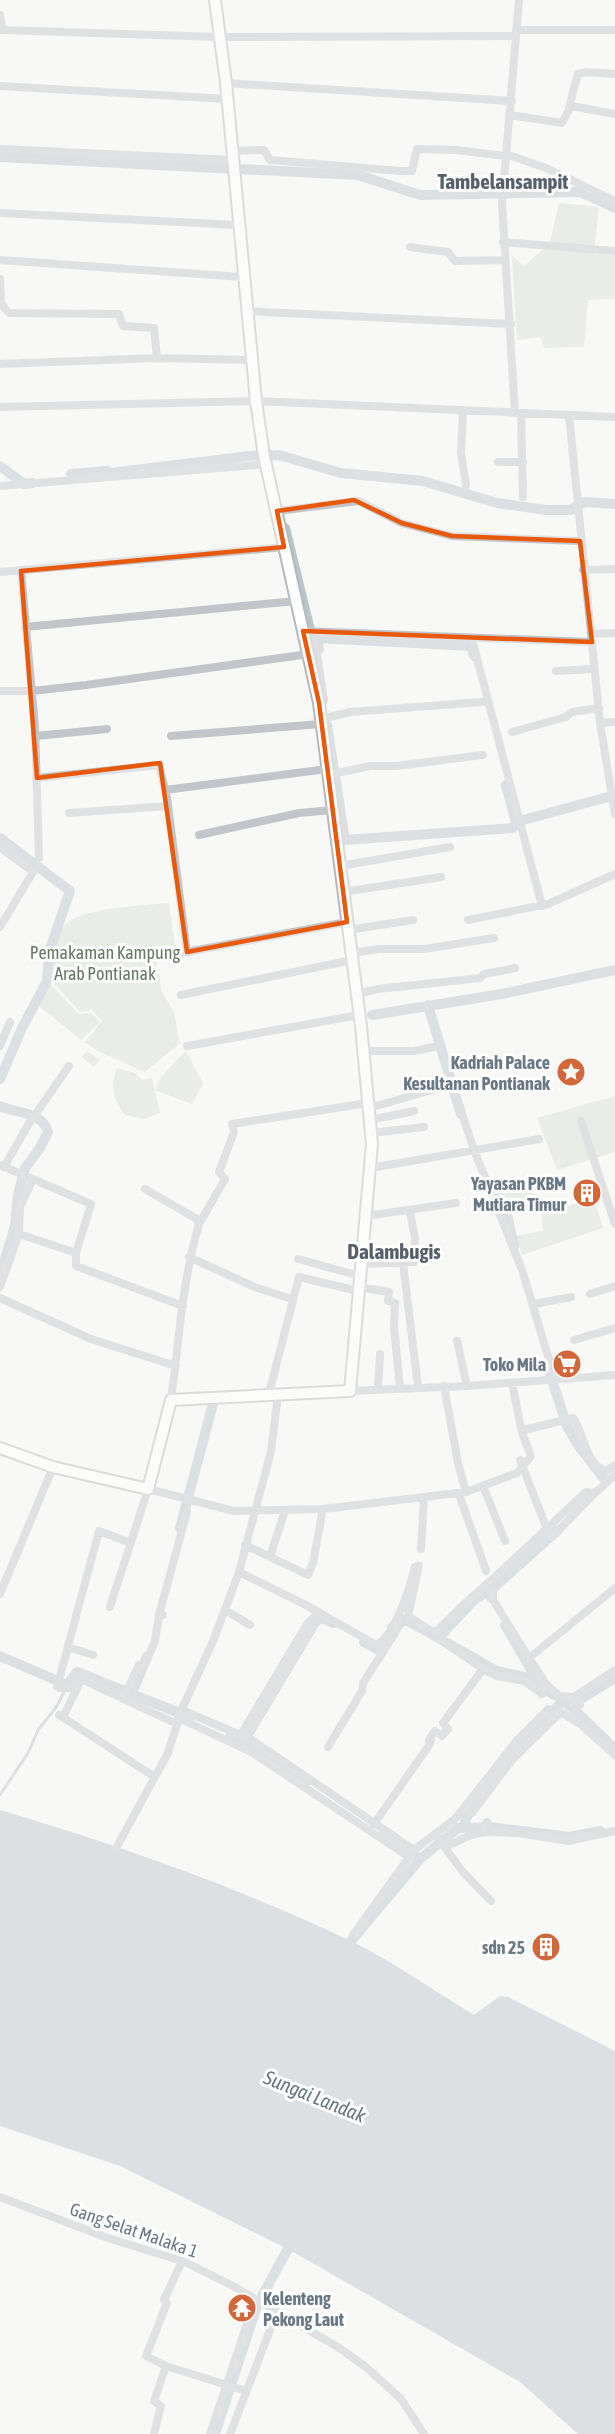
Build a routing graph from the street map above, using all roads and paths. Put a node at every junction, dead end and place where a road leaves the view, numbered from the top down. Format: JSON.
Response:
{"nodes":[{"id":1,"x":215,"y":0,"type":"edge"},
{"id":2,"x":519,"y":0,"type":"edge"},
{"id":3,"x":0,"y":15,"type":"edge"},
{"id":4,"x":1,"y":30,"type":"edge"},
{"id":5,"x":615,"y":30,"type":"edge"},
{"id":6,"x":516,"y":33,"type":"junction"},
{"id":7,"x":219,"y":37,"type":"junction"},
{"id":8,"x":615,"y":74,"type":"edge"},
{"id":9,"x":226,"y":83,"type":"junction"},
{"id":10,"x":0,"y":86,"type":"edge"},
{"id":11,"x":227,"y":99,"type":"junction"},
{"id":12,"x":512,"y":101,"type":"junction"},
{"id":13,"x":569,"y":107,"type":"junction"},
{"id":14,"x":615,"y":114,"type":"edge"},
{"id":15,"x":510,"y":115,"type":"junction"},
{"id":16,"x":0,"y":149,"type":"edge"},
{"id":17,"x":506,"y":155,"type":"junction"},
{"id":18,"x":232,"y":158,"type":"junction"},
{"id":19,"x":615,"y":201,"type":"edge"},
{"id":20,"x":0,"y":213,"type":"edge"},
{"id":21,"x":237,"y":225,"type":"junction"},
{"id":22,"x":503,"y":242,"type":"junction"},
{"id":23,"x":410,"y":248,"type":"dead end"},
{"id":24,"x":615,"y":251,"type":"edge"},
{"id":25,"x":0,"y":260,"type":"edge"},
{"id":26,"x":505,"y":260,"type":"junction"},
{"id":27,"x":242,"y":277,"type":"junction"},
{"id":28,"x":0,"y":279,"type":"edge"},
{"id":29,"x":246,"y":311,"type":"junction"},
{"id":30,"x":511,"y":324,"type":"junction"},
{"id":31,"x":157,"y":358,"type":"junction"},
{"id":32,"x":250,"y":360,"type":"junction"},
{"id":33,"x":0,"y":364,"type":"edge"},
{"id":34,"x":256,"y":401,"type":"junction"},
{"id":35,"x":0,"y":407,"type":"edge"},
{"id":36,"x":463,"y":410,"type":"junction"},
{"id":37,"x":518,"y":413,"type":"junction"},
{"id":38,"x":569,"y":415,"type":"junction"},
{"id":39,"x":615,"y":417,"type":"edge"},
{"id":40,"x":266,"y":460,"type":"junction"},
{"id":41,"x":498,"y":462,"type":"dead end"},
{"id":42,"x":523,"y":462,"type":"junction"},
{"id":43,"x":466,"y":485,"type":"dead end"},
{"id":44,"x":0,"y":486,"type":"edge"},
{"id":45,"x":523,"y":497,"type":"dead end"},
{"id":46,"x":277,"y":511,"type":"junction"},
{"id":47,"x":580,"y":541,"type":"junction"},
{"id":48,"x":284,"y":547,"type":"junction"},
{"id":49,"x":615,"y":569,"type":"edge"},
{"id":50,"x":21,"y":570,"type":"junction"},
{"id":51,"x":584,"y":570,"type":"junction"},
{"id":52,"x":0,"y":572,"type":"edge"},
{"id":53,"x":296,"y":601,"type":"junction"},
{"id":54,"x":25,"y":627,"type":"junction"},
{"id":55,"x":303,"y":632,"type":"junction"},
{"id":56,"x":615,"y":633,"type":"edge"},
{"id":57,"x":591,"y":638,"type":"junction"},
{"id":58,"x":472,"y":639,"type":"junction"},
{"id":59,"x":310,"y":657,"type":"junction"},
{"id":60,"x":594,"y":669,"type":"junction"},
{"id":61,"x":556,"y":671,"type":"dead end"},
{"id":62,"x":0,"y":691,"type":"edge"},
{"id":63,"x":32,"y":691,"type":"junction"},
{"id":64,"x":482,"y":702,"type":"dead end"},
{"id":65,"x":599,"y":708,"type":"junction"},
{"id":66,"x":321,"y":721,"type":"junction"},
{"id":67,"x":615,"y":722,"type":"edge"},
{"id":68,"x":600,"y":723,"type":"junction"},
{"id":69,"x":107,"y":729,"type":"dead end"},
{"id":70,"x":512,"y":732,"type":"dead end"},
{"id":71,"x":36,"y":736,"type":"junction"},
{"id":72,"x":171,"y":736,"type":"dead end"},
{"id":73,"x":483,"y":755,"type":"dead end"},
{"id":74,"x":327,"y":772,"type":"junction"},
{"id":75,"x":37,"y":778,"type":"junction"},
{"id":76,"x":165,"y":790,"type":"junction"},
{"id":77,"x":612,"y":790,"type":"edge"},
{"id":78,"x":168,"y":806,"type":"junction"},
{"id":79,"x":332,"y":810,"type":"junction"},
{"id":80,"x":69,"y":813,"type":"dead end"},
{"id":81,"x":615,"y":814,"type":"edge"},
{"id":82,"x":199,"y":835,"type":"dead end"},
{"id":83,"x":0,"y":847,"type":"edge"},
{"id":84,"x":450,"y":847,"type":"dead end"},
{"id":85,"x":39,"y":858,"type":"dead end"},
{"id":86,"x":340,"y":866,"type":"junction"},
{"id":87,"x":615,"y":874,"type":"edge"},
{"id":88,"x":441,"y":877,"type":"dead end"},
{"id":89,"x":343,"y":892,"type":"junction"},
{"id":90,"x":542,"y":906,"type":"junction"},
{"id":91,"x":413,"y":920,"type":"dead end"},
{"id":92,"x":468,"y":920,"type":"dead end"},
{"id":93,"x":348,"y":926,"type":"junction"},
{"id":94,"x":0,"y":927,"type":"edge"},
{"id":95,"x":494,"y":938,"type":"dead end"},
{"id":96,"x":187,"y":952,"type":"junction"},
{"id":97,"x":171,"y":955,"type":"dead end"},
{"id":98,"x":352,"y":957,"type":"junction"},
{"id":99,"x":515,"y":968,"type":"dead end"},
{"id":100,"x":357,"y":994,"type":"junction"},
{"id":101,"x":181,"y":996,"type":"dead end"},
{"id":102,"x":359,"y":1015,"type":"junction"},
{"id":103,"x":10,"y":1022,"type":"dead end"},
{"id":104,"x":0,"y":1046,"type":"edge"},
{"id":105,"x":187,"y":1046,"type":"dead end"},
{"id":106,"x":438,"y":1046,"type":"dead end"},
{"id":107,"x":363,"y":1051,"type":"junction"},
{"id":108,"x":69,"y":1066,"type":"dead end"},
{"id":109,"x":443,"y":1086,"type":"dead end"},
{"id":110,"x":459,"y":1104,"type":"dead end"},
{"id":111,"x":368,"y":1105,"type":"junction"},
{"id":112,"x":414,"y":1111,"type":"dead end"},
{"id":113,"x":370,"y":1120,"type":"junction"},
{"id":114,"x":581,"y":1121,"type":"dead end"},
{"id":115,"x":424,"y":1127,"type":"dead end"},
{"id":116,"x":371,"y":1133,"type":"junction"},
{"id":117,"x":539,"y":1139,"type":"dead end"},
{"id":118,"x":474,"y":1150,"type":"junction"},
{"id":119,"x":2,"y":1166,"type":"edge"},
{"id":120,"x":370,"y":1168,"type":"junction"},
{"id":121,"x":31,"y":1178,"type":"junction"},
{"id":122,"x":145,"y":1189,"type":"dead end"},
{"id":123,"x":456,"y":1203,"type":"dead end"},
{"id":124,"x":613,"y":1208,"type":"edge"},
{"id":125,"x":410,"y":1212,"type":"junction"},
{"id":126,"x":366,"y":1216,"type":"junction"},
{"id":127,"x":199,"y":1224,"type":"junction"},
{"id":128,"x":615,"y":1224,"type":"edge"},
{"id":129,"x":19,"y":1234,"type":"junction"},
{"id":130,"x":76,"y":1253,"type":"junction"},
{"id":131,"x":189,"y":1257,"type":"junction"},
{"id":132,"x":298,"y":1259,"type":"dead end"},
{"id":133,"x":403,"y":1263,"type":"junction"},
{"id":134,"x":361,"y":1264,"type":"junction"},
{"id":135,"x":359,"y":1285,"type":"junction"},
{"id":136,"x":615,"y":1286,"type":"edge"},
{"id":137,"x":0,"y":1287,"type":"edge"},
{"id":138,"x":590,"y":1294,"type":"dead end"},
{"id":139,"x":571,"y":1297,"type":"dead end"},
{"id":140,"x":0,"y":1298,"type":"edge"},
{"id":141,"x":292,"y":1299,"type":"junction"},
{"id":142,"x":534,"y":1304,"type":"junction"},
{"id":143,"x":183,"y":1306,"type":"junction"},
{"id":144,"x":615,"y":1328,"type":"edge"},
{"id":145,"x":574,"y":1340,"type":"dead end"},
{"id":146,"x":457,"y":1341,"type":"dead end"},
{"id":147,"x":380,"y":1354,"type":"dead end"},
{"id":148,"x":176,"y":1366,"type":"junction"},
{"id":149,"x":615,"y":1374,"type":"edge"},
{"id":150,"x":555,"y":1379,"type":"junction"},
{"id":151,"x":512,"y":1383,"type":"junction"},
{"id":152,"x":444,"y":1386,"type":"junction"},
{"id":153,"x":467,"y":1386,"type":"junction"},
{"id":154,"x":418,"y":1387,"type":"junction"},
{"id":155,"x":378,"y":1389,"type":"junction"},
{"id":156,"x":400,"y":1389,"type":"junction"},
{"id":157,"x":351,"y":1391,"type":"junction"},
{"id":158,"x":273,"y":1396,"type":"junction"},
{"id":159,"x":171,"y":1400,"type":"junction"},
{"id":160,"x":521,"y":1427,"type":"junction"},
{"id":161,"x":0,"y":1448,"type":"edge"},
{"id":162,"x":521,"y":1463,"type":"junction"},
{"id":163,"x":615,"y":1465,"type":"edge"},
{"id":164,"x":52,"y":1467,"type":"junction"},
{"id":165,"x":615,"y":1475,"type":"edge"},
{"id":166,"x":483,"y":1486,"type":"junction"},
{"id":167,"x":148,"y":1490,"type":"junction"},
{"id":168,"x":463,"y":1493,"type":"junction"},
{"id":169,"x":424,"y":1498,"type":"junction"},
{"id":170,"x":323,"y":1509,"type":"junction"},
{"id":171,"x":285,"y":1510,"type":"junction"},
{"id":172,"x":187,"y":1512,"type":"dead end"},
{"id":173,"x":255,"y":1512,"type":"junction"},
{"id":174,"x":547,"y":1529,"type":"junction"},
{"id":175,"x":505,"y":1541,"type":"dead end"},
{"id":176,"x":132,"y":1543,"type":"junction"},
{"id":177,"x":245,"y":1545,"type":"junction"},
{"id":178,"x":421,"y":1549,"type":"dead end"},
{"id":179,"x":270,"y":1557,"type":"junction"},
{"id":180,"x":486,"y":1571,"type":"dead end"},
{"id":181,"x":239,"y":1572,"type":"junction"},
{"id":182,"x":615,"y":1588,"type":"edge"},
{"id":183,"x":493,"y":1591,"type":"dead end"},
{"id":184,"x":0,"y":1594,"type":"edge"},
{"id":185,"x":110,"y":1607,"type":"dead end"},
{"id":186,"x":225,"y":1610,"type":"junction"},
{"id":187,"x":319,"y":1612,"type":"junction"},
{"id":188,"x":250,"y":1625,"type":"dead end"},
{"id":189,"x":393,"y":1629,"type":"junction"},
{"id":190,"x":441,"y":1640,"type":"dead end"},
{"id":191,"x":68,"y":1647,"type":"junction"},
{"id":192,"x":93,"y":1655,"type":"dead end"},
{"id":193,"x":529,"y":1658,"type":"junction"},
{"id":194,"x":483,"y":1669,"type":"junction"},
{"id":195,"x":615,"y":1670,"type":"edge"},
{"id":196,"x":82,"y":1677,"type":"junction"},
{"id":197,"x":546,"y":1684,"type":"junction"},
{"id":198,"x":574,"y":1697,"type":"junction"},
{"id":199,"x":123,"y":1699,"type":"junction"},
{"id":200,"x":580,"y":1705,"type":"dead end"},
{"id":201,"x":180,"y":1716,"type":"junction"},
{"id":202,"x":203,"y":1723,"type":"junction"},
{"id":203,"x":243,"y":1736,"type":"junction"},
{"id":204,"x":328,"y":1747,"type":"dead end"},
{"id":205,"x":615,"y":1755,"type":"edge"},
{"id":206,"x":508,"y":1758,"type":"junction"},
{"id":207,"x":293,"y":1774,"type":"junction"},
{"id":208,"x":155,"y":1777,"type":"junction"},
{"id":209,"x":341,"y":1806,"type":"junction"},
{"id":210,"x":465,"y":1806,"type":"junction"},
{"id":211,"x":487,"y":1822,"type":"dead end"},
{"id":212,"x":374,"y":1824,"type":"junction"},
{"id":213,"x":615,"y":1831,"type":"edge"},
{"id":214,"x":485,"y":1832,"type":"junction"},
{"id":215,"x":435,"y":1834,"type":"junction"},
{"id":216,"x":445,"y":1846,"type":"junction"},
{"id":217,"x":115,"y":1850,"type":"dead end"},
{"id":218,"x":412,"y":1854,"type":"junction"},
{"id":219,"x":491,"y":1901,"type":"dead end"},
{"id":220,"x":352,"y":1935,"type":"dead end"},
{"id":221,"x":1,"y":2199,"type":"edge"},
{"id":222,"x":182,"y":2261,"type":"junction"},
{"id":223,"x":255,"y":2300,"type":"junction"},
{"id":224,"x":276,"y":2312,"type":"junction"},
{"id":225,"x":166,"y":2366,"type":"junction"},
{"id":226,"x":227,"y":2383,"type":"junction"},
{"id":227,"x":246,"y":2391,"type":"junction"},
{"id":228,"x":154,"y":2434,"type":"edge"},
{"id":229,"x":210,"y":2434,"type":"edge"},
{"id":230,"x":230,"y":2434,"type":"edge"},
{"id":231,"x":424,"y":2434,"type":"edge"}],
"edges":[{"from":1,"to":7,"type":"street"},
{"from":2,"to":6,"type":"street"},
{"from":3,"to":4,"type":"street"},
{"from":4,"to":7,"type":"street"},
{"from":5,"to":6,"type":"street"},
{"from":6,"to":7,"type":"street"},
{"from":6,"to":12,"type":"street"},
{"from":7,"to":9,"type":"street"},
{"from":8,"to":13,"type":"street"},
{"from":9,"to":11,"type":"street"},
{"from":9,"to":12,"type":"street"},
{"from":10,"to":11,"type":"street"},
{"from":11,"to":18,"type":"street"},
{"from":12,"to":15,"type":"street"},
{"from":13,"to":14,"type":"street"},
{"from":13,"to":15,"type":"street"},
{"from":15,"to":17,"type":"street"},
{"from":16,"to":18,"type":"street"},
{"from":17,"to":18,"type":"street"},
{"from":17,"to":19,"type":"street"},
{"from":17,"to":22,"type":"street"},
{"from":18,"to":21,"type":"street"},
{"from":20,"to":21,"type":"street"},
{"from":21,"to":27,"type":"street"},
{"from":22,"to":24,"type":"street"},
{"from":22,"to":26,"type":"street"},
{"from":23,"to":26,"type":"street"},
{"from":25,"to":27,"type":"street"},
{"from":26,"to":30,"type":"street"},
{"from":27,"to":29,"type":"street"},
{"from":28,"to":31,"type":"street"},
{"from":29,"to":30,"type":"street"},
{"from":29,"to":32,"type":"street"},
{"from":30,"to":37,"type":"street"},
{"from":31,"to":32,"type":"street"},
{"from":31,"to":33,"type":"street"},
{"from":32,"to":34,"type":"street"},
{"from":34,"to":35,"type":"street"},
{"from":34,"to":36,"type":"street"},
{"from":34,"to":40,"type":"street"},
{"from":36,"to":37,"type":"street"},
{"from":36,"to":43,"type":"street"},
{"from":37,"to":38,"type":"street"},
{"from":37,"to":42,"type":"street"},
{"from":38,"to":39,"type":"street"},
{"from":38,"to":47,"type":"street"},
{"from":40,"to":44,"type":"street"},
{"from":40,"to":46,"type":"street"},
{"from":41,"to":42,"type":"street"},
{"from":42,"to":45,"type":"street"},
{"from":46,"to":47,"type":"street"},
{"from":46,"to":48,"type":"street"},
{"from":47,"to":51,"type":"street"},
{"from":48,"to":50,"type":"street"},
{"from":48,"to":53,"type":"street"},
{"from":49,"to":51,"type":"street"},
{"from":50,"to":52,"type":"street"},
{"from":50,"to":54,"type":"street"},
{"from":51,"to":57,"type":"street"},
{"from":53,"to":54,"type":"street"},
{"from":53,"to":55,"type":"street"},
{"from":54,"to":63,"type":"street"},
{"from":55,"to":58,"type":"street"},
{"from":55,"to":59,"type":"street"},
{"from":56,"to":57,"type":"street"},
{"from":57,"to":58,"type":"street"},
{"from":57,"to":60,"type":"street"},
{"from":58,"to":90,"type":"street"},
{"from":59,"to":63,"type":"street"},
{"from":59,"to":66,"type":"street"},
{"from":60,"to":61,"type":"street"},
{"from":60,"to":65,"type":"street"},
{"from":62,"to":63,"type":"street"},
{"from":63,"to":71,"type":"street"},
{"from":64,"to":66,"type":"street"},
{"from":65,"to":68,"type":"street"},
{"from":65,"to":70,"type":"street"},
{"from":66,"to":72,"type":"street"},
{"from":66,"to":74,"type":"street"},
{"from":67,"to":68,"type":"street"},
{"from":68,"to":77,"type":"street"},
{"from":69,"to":71,"type":"street"},
{"from":71,"to":75,"type":"street"},
{"from":73,"to":74,"type":"street"},
{"from":74,"to":76,"type":"street"},
{"from":74,"to":79,"type":"street"},
{"from":75,"to":76,"type":"street"},
{"from":75,"to":85,"type":"street"},
{"from":76,"to":78,"type":"street"},
{"from":77,"to":81,"type":"street"},
{"from":78,"to":80,"type":"street"},
{"from":78,"to":96,"type":"street"},
{"from":79,"to":82,"type":"street"},
{"from":79,"to":86,"type":"street"},
{"from":83,"to":94,"type":"street"},
{"from":84,"to":86,"type":"street"},
{"from":86,"to":89,"type":"street"},
{"from":87,"to":90,"type":"street"},
{"from":88,"to":89,"type":"street"},
{"from":89,"to":93,"type":"street"},
{"from":90,"to":92,"type":"street"},
{"from":91,"to":93,"type":"street"},
{"from":93,"to":96,"type":"street"},
{"from":93,"to":98,"type":"street"},
{"from":95,"to":98,"type":"street"},
{"from":96,"to":97,"type":"street"},
{"from":98,"to":100,"type":"street"},
{"from":98,"to":101,"type":"street"},
{"from":99,"to":100,"type":"street"},
{"from":100,"to":102,"type":"street"},
{"from":102,"to":105,"type":"street"},
{"from":102,"to":107,"type":"street"},
{"from":103,"to":104,"type":"street"},
{"from":106,"to":107,"type":"street"},
{"from":107,"to":111,"type":"street"},
{"from":108,"to":119,"type":"street"},
{"from":109,"to":111,"type":"street"},
{"from":110,"to":118,"type":"street"},
{"from":111,"to":113,"type":"street"},
{"from":111,"to":127,"type":"street"},
{"from":112,"to":113,"type":"street"},
{"from":113,"to":116,"type":"street"},
{"from":114,"to":124,"type":"street"},
{"from":115,"to":116,"type":"street"},
{"from":116,"to":120,"type":"street"},
{"from":117,"to":118,"type":"street"},
{"from":118,"to":120,"type":"street"},
{"from":118,"to":142,"type":"street"},
{"from":119,"to":121,"type":"street"},
{"from":120,"to":126,"type":"street"},
{"from":121,"to":129,"type":"street"},
{"from":121,"to":130,"type":"street"},
{"from":122,"to":127,"type":"street"},
{"from":123,"to":125,"type":"street"},
{"from":124,"to":128,"type":"street"},
{"from":125,"to":126,"type":"street"},
{"from":125,"to":133,"type":"street"},
{"from":126,"to":134,"type":"street"},
{"from":127,"to":131,"type":"street"},
{"from":129,"to":130,"type":"street"},
{"from":129,"to":137,"type":"street"},
{"from":130,"to":143,"type":"street"},
{"from":131,"to":141,"type":"street"},
{"from":131,"to":143,"type":"street"},
{"from":132,"to":135,"type":"street"},
{"from":133,"to":134,"type":"street"},
{"from":133,"to":154,"type":"street"},
{"from":134,"to":135,"type":"street"},
{"from":135,"to":141,"type":"street"},
{"from":135,"to":156,"type":"street"},
{"from":135,"to":157,"type":"street"},
{"from":136,"to":138,"type":"street"},
{"from":139,"to":142,"type":"street"},
{"from":140,"to":148,"type":"street"},
{"from":141,"to":158,"type":"street"},
{"from":142,"to":150,"type":"street"},
{"from":143,"to":148,"type":"street"},
{"from":144,"to":145,"type":"street"},
{"from":146,"to":153,"type":"street"},
{"from":147,"to":155,"type":"street"},
{"from":148,"to":159,"type":"street"},
{"from":149,"to":150,"type":"street"},
{"from":150,"to":151,"type":"street"},
{"from":151,"to":153,"type":"street"},
{"from":151,"to":160,"type":"street"},
{"from":152,"to":153,"type":"street"},
{"from":152,"to":154,"type":"street"},
{"from":152,"to":168,"type":"street"},
{"from":154,"to":156,"type":"street"},
{"from":155,"to":156,"type":"street"},
{"from":155,"to":157,"type":"street"},
{"from":157,"to":158,"type":"street"},
{"from":158,"to":159,"type":"street"},
{"from":158,"to":173,"type":"street"},
{"from":159,"to":167,"type":"street"},
{"from":160,"to":162,"type":"street"},
{"from":160,"to":163,"type":"street"},
{"from":161,"to":164,"type":"street"},
{"from":162,"to":166,"type":"street"},
{"from":162,"to":174,"type":"street"},
{"from":164,"to":167,"type":"street"},
{"from":164,"to":184,"type":"street"},
{"from":165,"to":174,"type":"street"},
{"from":166,"to":168,"type":"street"},
{"from":166,"to":175,"type":"street"},
{"from":167,"to":173,"type":"street"},
{"from":167,"to":176,"type":"street"},
{"from":168,"to":169,"type":"street"},
{"from":168,"to":180,"type":"street"},
{"from":169,"to":170,"type":"street"},
{"from":169,"to":178,"type":"street"},
{"from":170,"to":171,"type":"street"},
{"from":170,"to":179,"type":"street"},
{"from":171,"to":173,"type":"street"},
{"from":171,"to":179,"type":"street"},
{"from":172,"to":199,"type":"street"},
{"from":173,"to":177,"type":"street"},
{"from":174,"to":189,"type":"street"},
{"from":176,"to":185,"type":"street"},
{"from":176,"to":191,"type":"street"},
{"from":177,"to":179,"type":"street"},
{"from":177,"to":181,"type":"street"},
{"from":181,"to":186,"type":"street"},
{"from":181,"to":187,"type":"street"},
{"from":182,"to":193,"type":"street"},
{"from":183,"to":193,"type":"street"},
{"from":186,"to":188,"type":"street"},
{"from":186,"to":201,"type":"street"},
{"from":187,"to":189,"type":"street"},
{"from":187,"to":203,"type":"street"},
{"from":189,"to":204,"type":"street"},
{"from":190,"to":194,"type":"street"},
{"from":191,"to":192,"type":"street"},
{"from":191,"to":196,"type":"street"},
{"from":193,"to":197,"type":"street"},
{"from":194,"to":197,"type":"street"},
{"from":194,"to":212,"type":"street"},
{"from":195,"to":198,"type":"street"},
{"from":196,"to":199,"type":"street"},
{"from":196,"to":208,"type":"street"},
{"from":197,"to":198,"type":"street"},
{"from":198,"to":200,"type":"street"},
{"from":199,"to":201,"type":"street"},
{"from":201,"to":202,"type":"street"},
{"from":201,"to":208,"type":"street"},
{"from":202,"to":203,"type":"street"},
{"from":202,"to":207,"type":"street"},
{"from":203,"to":207,"type":"street"},
{"from":205,"to":206,"type":"street"},
{"from":206,"to":210,"type":"street"},
{"from":206,"to":210,"type":"street"},
{"from":207,"to":209,"type":"street"},
{"from":208,"to":217,"type":"street"},
{"from":209,"to":212,"type":"street"},
{"from":209,"to":218,"type":"street"},
{"from":210,"to":215,"type":"street"},
{"from":211,"to":214,"type":"street"},
{"from":212,"to":218,"type":"street"},
{"from":213,"to":214,"type":"street"},
{"from":214,"to":216,"type":"street"},
{"from":215,"to":216,"type":"street"},
{"from":215,"to":218,"type":"street"},
{"from":216,"to":219,"type":"street"},
{"from":218,"to":220,"type":"street"},
{"from":221,"to":222,"type":"street","name":"Gang Selat Malaka 1"},
{"from":222,"to":223,"type":"street","name":"Gang Selat Malaka 1"},
{"from":222,"to":225,"type":"street"},
{"from":223,"to":224,"type":"street","name":"Gang Selat Malaka 1"},
{"from":223,"to":226,"type":"street"},
{"from":224,"to":227,"type":"street"},
{"from":224,"to":231,"type":"street","name":"Gang Selat Malaka 1"},
{"from":225,"to":226,"type":"street"},
{"from":225,"to":228,"type":"street"},
{"from":226,"to":227,"type":"street"},
{"from":226,"to":229,"type":"street"},
{"from":227,"to":230,"type":"street"}]}
